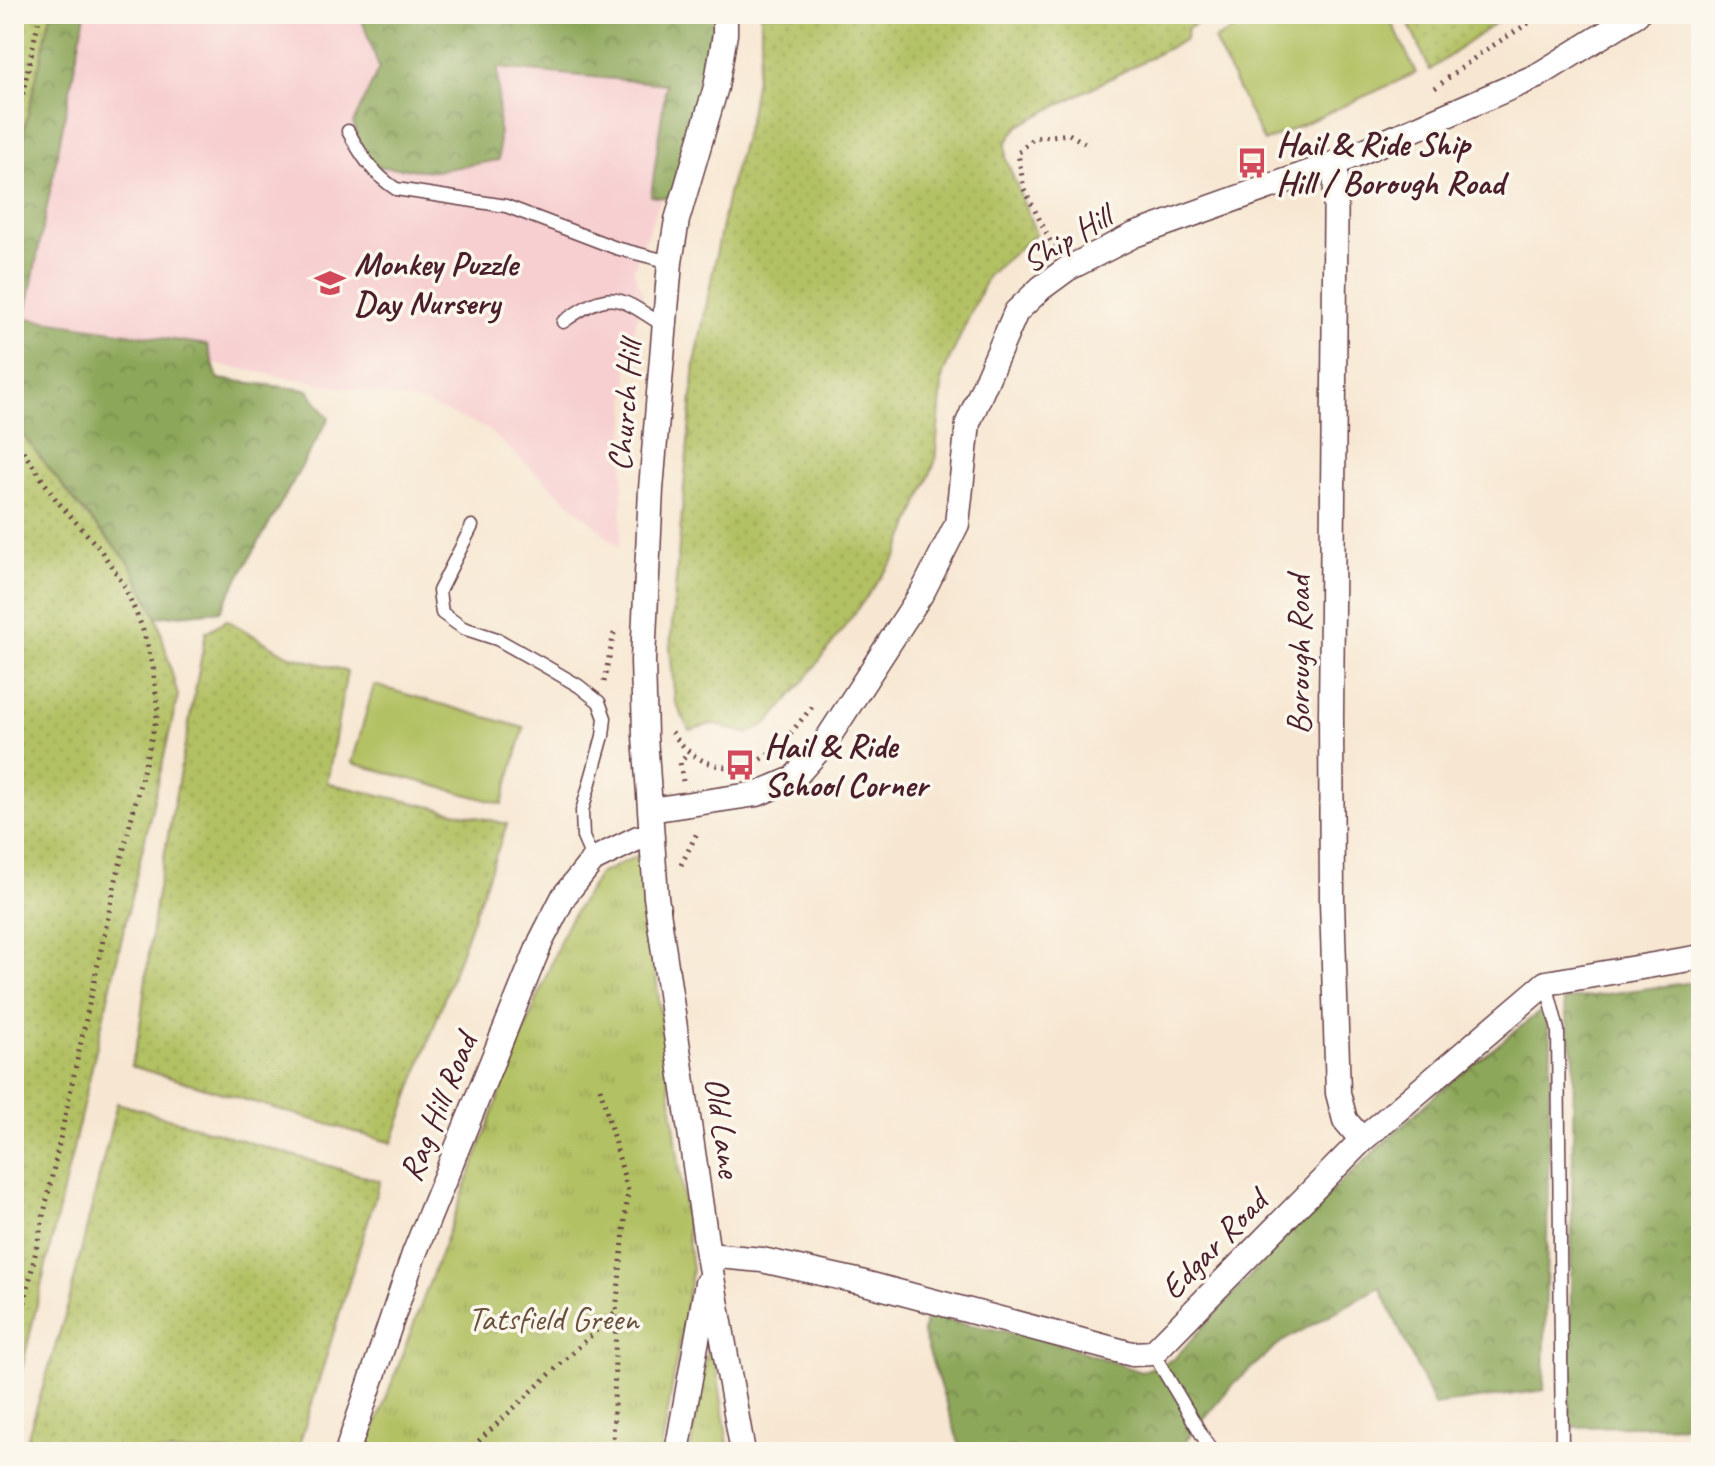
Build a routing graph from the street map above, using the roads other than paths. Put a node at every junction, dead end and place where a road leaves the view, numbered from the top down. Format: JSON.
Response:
{"nodes":[{"id":1,"x":725,"y":14,"type":"edge"},
{"id":2,"x":1637,"y":14,"type":"edge"},
{"id":3,"x":348,"y":131,"type":"dead end"},
{"id":4,"x":1336,"y":163,"type":"junction"},
{"id":5,"x":670,"y":262,"type":"junction"},
{"id":6,"x":563,"y":322,"type":"dead end"},
{"id":7,"x":664,"y":326,"type":"junction"},
{"id":8,"x":472,"y":526,"type":"dead end"},
{"id":9,"x":650,"y":810,"type":"junction"},
{"id":10,"x":652,"y":837,"type":"junction"},
{"id":11,"x":593,"y":860,"type":"junction"},
{"id":12,"x":1701,"y":957,"type":"edge"},
{"id":13,"x":1546,"y":983,"type":"junction"},
{"id":14,"x":1362,"y":1140,"type":"junction"},
{"id":15,"x":709,"y":1260,"type":"junction"},
{"id":16,"x":1153,"y":1353,"type":"junction"},
{"id":17,"x":347,"y":1452,"type":"edge"},
{"id":18,"x":677,"y":1452,"type":"edge"},
{"id":19,"x":743,"y":1452,"type":"edge"},
{"id":20,"x":1212,"y":1452,"type":"edge"},
{"id":21,"x":1562,"y":1452,"type":"edge"}],
"edges":[{"from":1,"to":5,"type":"street","name":"Church Hill"},
{"from":2,"to":4,"type":"street","name":"Ship Hill"},
{"from":3,"to":5,"type":"lane"},
{"from":4,"to":9,"type":"street","name":"Ship Hill"},
{"from":4,"to":14,"type":"street","name":"Borough Road"},
{"from":5,"to":7,"type":"street","name":"Church Hill"},
{"from":6,"to":7,"type":"lane"},
{"from":7,"to":9,"type":"street","name":"Church Hill"},
{"from":8,"to":11,"type":"lane"},
{"from":9,"to":10,"type":"street","name":"Old Lane"},
{"from":10,"to":11,"type":"street","name":"Rag Hill Road"},
{"from":10,"to":15,"type":"street","name":"Old Lane"},
{"from":11,"to":17,"type":"street","name":"Rag Hill Road"},
{"from":12,"to":13,"type":"street"},
{"from":13,"to":14,"type":"street","name":"Edgar Road"},
{"from":13,"to":21,"type":"lane"},
{"from":14,"to":16,"type":"street","name":"Edgar Road"},
{"from":15,"to":16,"type":"street"},
{"from":15,"to":18,"type":"street"},
{"from":15,"to":19,"type":"street","name":"Old Lane"},
{"from":16,"to":20,"type":"lane"}]}
